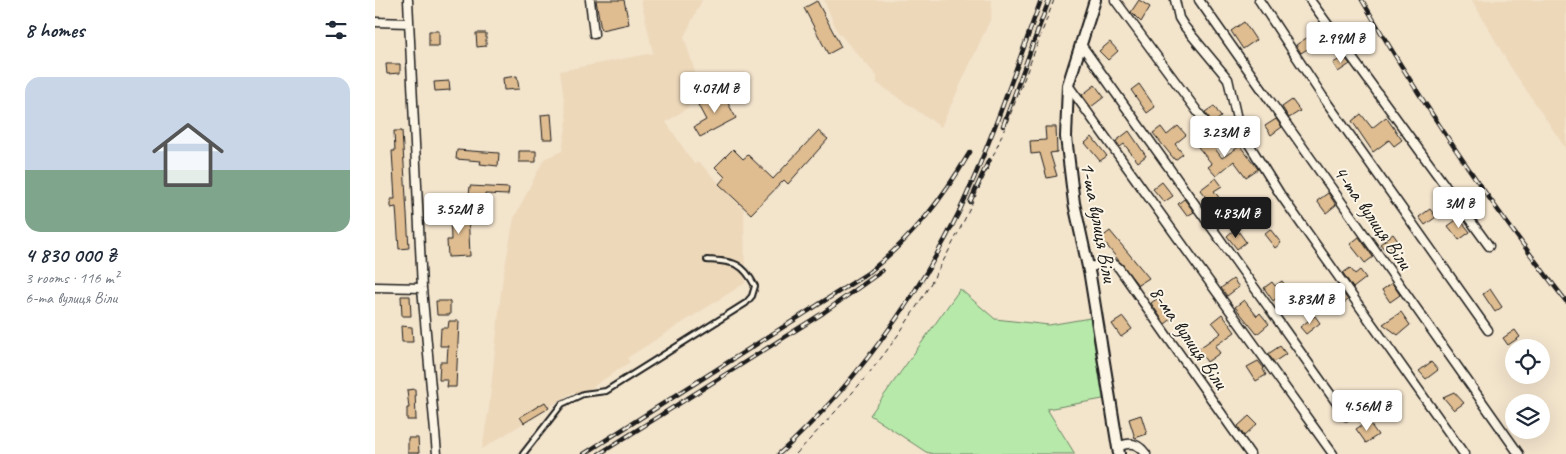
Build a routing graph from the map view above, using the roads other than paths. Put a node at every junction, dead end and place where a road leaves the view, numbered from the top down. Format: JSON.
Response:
{"nodes":[{"id":1,"x":408,"y":0,"type":"edge"},
{"id":2,"x":590,"y":0,"type":"edge"},
{"id":3,"x":1095,"y":0,"type":"edge"},
{"id":4,"x":1115,"y":0,"type":"edge"},
{"id":5,"x":1175,"y":0,"type":"edge"},
{"id":6,"x":1199,"y":0,"type":"edge"},
{"id":7,"x":1259,"y":0,"type":"edge"},
{"id":8,"x":1309,"y":0,"type":"edge"},
{"id":9,"x":375,"y":22,"type":"edge"},
{"id":10,"x":409,"y":23,"type":"junction"},
{"id":11,"x":594,"y":34,"type":"dead end"},
{"id":12,"x":1080,"y":43,"type":"junction"},
{"id":13,"x":1068,"y":85,"type":"junction"},
{"id":14,"x":1217,"y":138,"type":"dead end"},
{"id":15,"x":1489,"y":246,"type":"dead end"},
{"id":16,"x":707,"y":260,"type":"dead end"},
{"id":17,"x":1089,"y":268,"type":"junction"},
{"id":18,"x":375,"y":287,"type":"edge"},
{"id":19,"x":422,"y":288,"type":"junction"},
{"id":20,"x":1487,"y":330,"type":"dead end"},
{"id":21,"x":1346,"y":416,"type":"dead end"},
{"id":22,"x":1119,"y":450,"type":"edge"},
{"id":23,"x":437,"y":454,"type":"edge"},
{"id":24,"x":523,"y":454,"type":"edge"},
{"id":25,"x":1146,"y":454,"type":"edge"},
{"id":26,"x":1250,"y":454,"type":"edge"},
{"id":27,"x":1333,"y":454,"type":"edge"},
{"id":28,"x":1465,"y":454,"type":"edge"},
{"id":29,"x":1519,"y":454,"type":"edge"}],
"edges":[{"from":1,"to":10,"type":"street"},
{"from":2,"to":11,"type":"street"},
{"from":3,"to":12,"type":"main road","name":"1-ша вулиця Віли"},
{"from":4,"to":14,"type":"street"},
{"from":5,"to":28,"type":"street"},
{"from":6,"to":29,"type":"street","name":"4-та вулиця Віли"},
{"from":7,"to":20,"type":"street"},
{"from":8,"to":15,"type":"street"},
{"from":9,"to":10,"type":"street"},
{"from":10,"to":19,"type":"street"},
{"from":12,"to":13,"type":"main road","name":"1-ша вулиця Віли"},
{"from":12,"to":21,"type":"street"},
{"from":13,"to":17,"type":"main road","name":"1-ша вулиця Віли"},
{"from":13,"to":27,"type":"street"},
{"from":16,"to":24,"type":"lane"},
{"from":17,"to":22,"type":"main road","name":"1-ша вулиця Віли"},
{"from":17,"to":26,"type":"street","name":"8-ма вулиця Віли"},
{"from":18,"to":19,"type":"street"},
{"from":19,"to":23,"type":"street"},
{"from":22,"to":25,"type":"street"}]}
